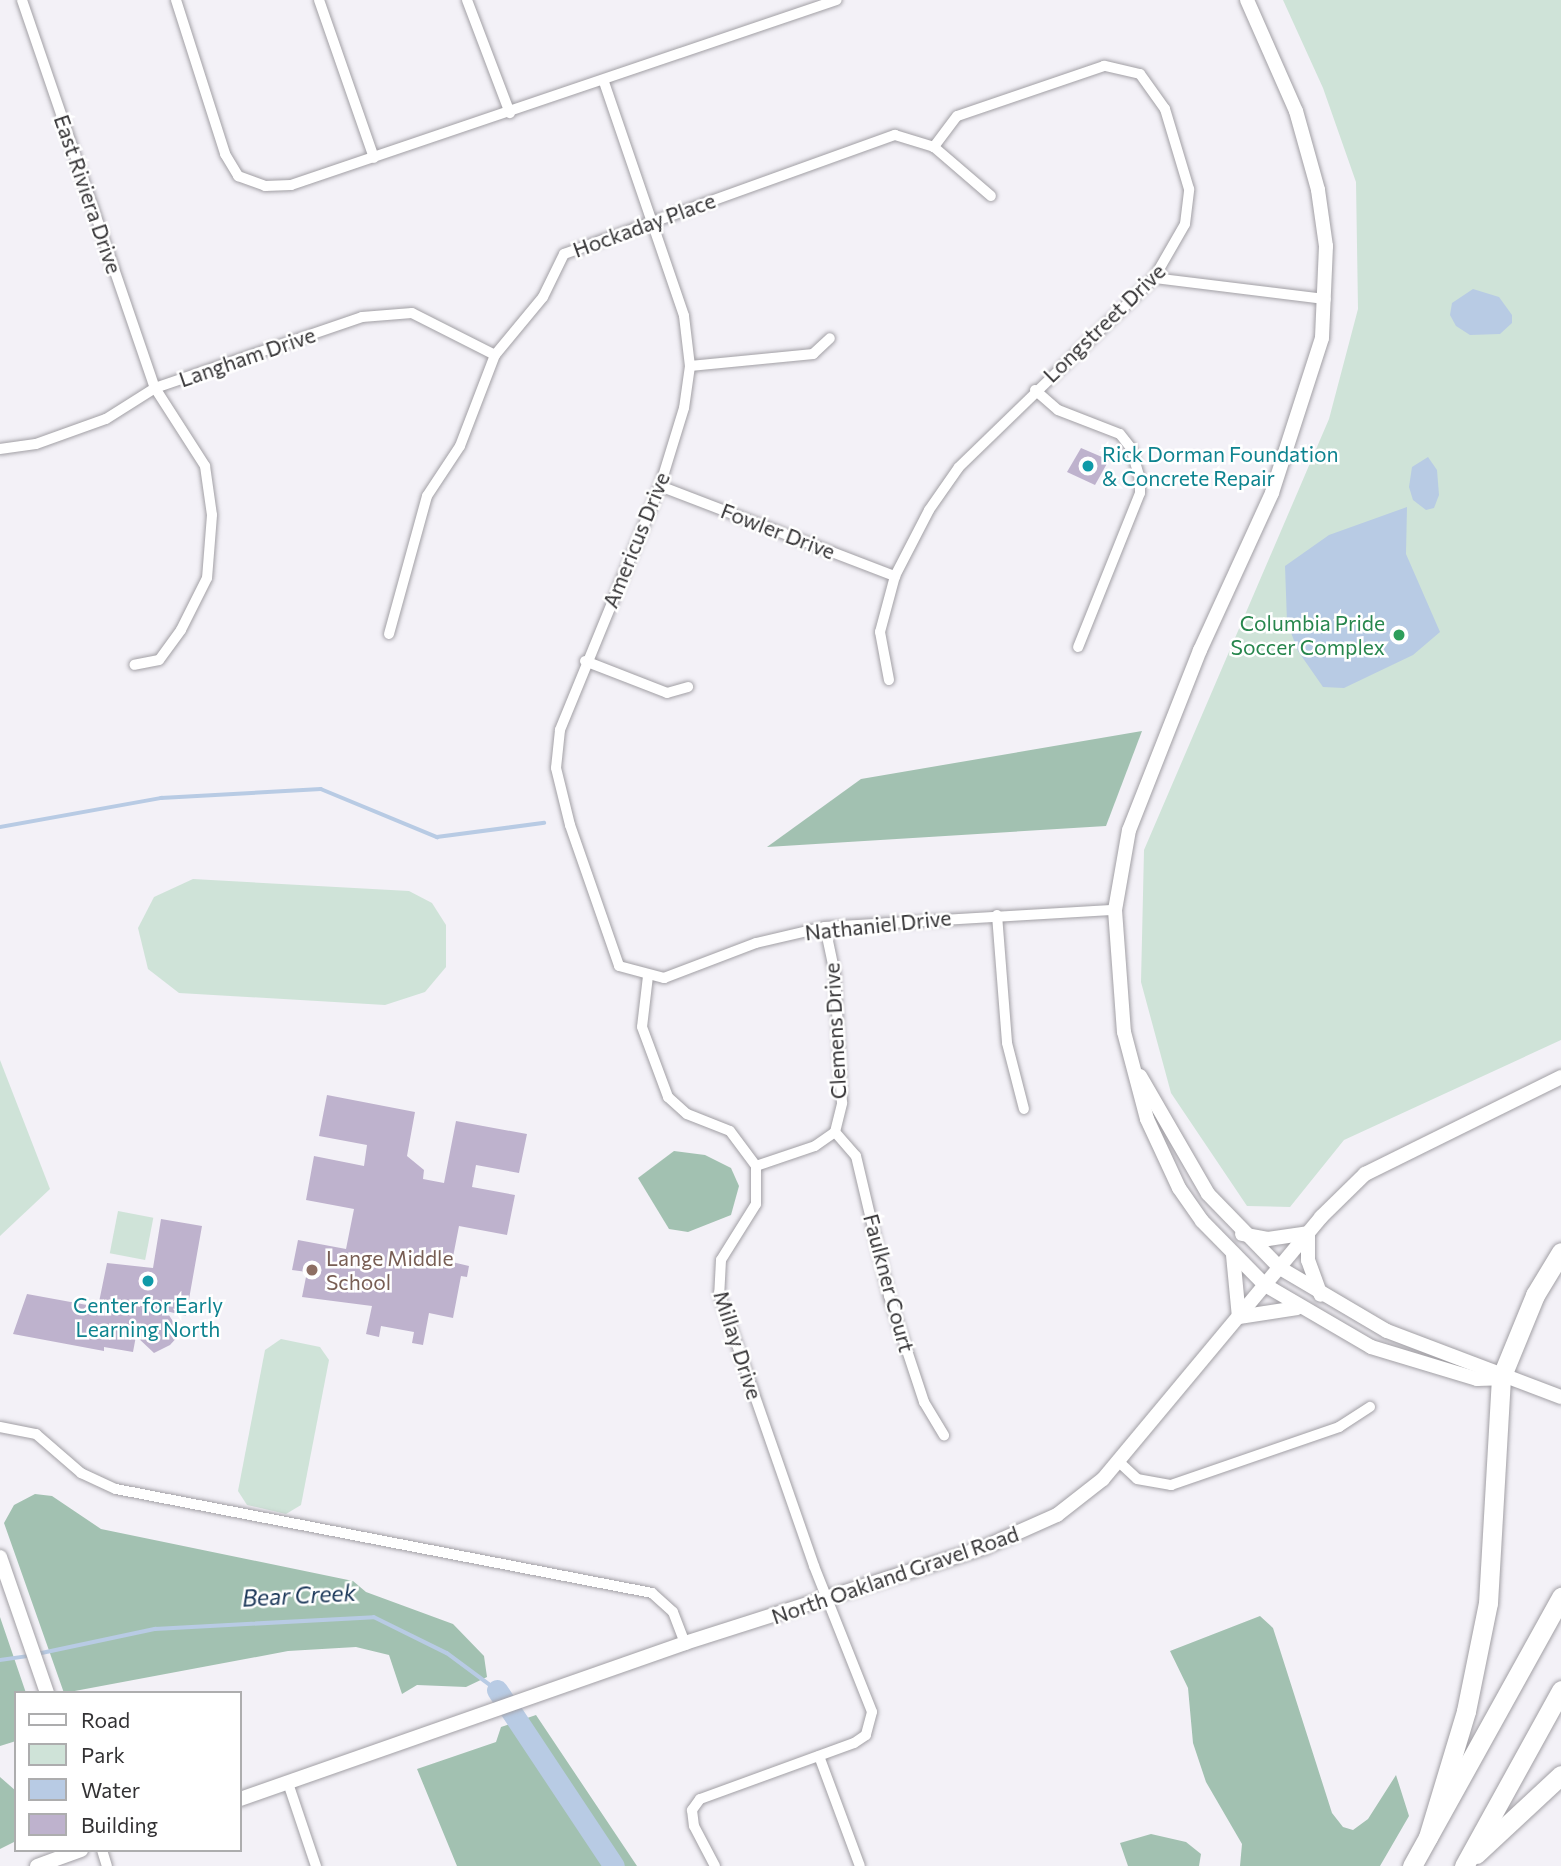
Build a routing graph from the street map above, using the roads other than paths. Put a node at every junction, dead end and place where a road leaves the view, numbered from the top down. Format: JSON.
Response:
{"nodes":[{"id":1,"x":22,"y":0,"type":"edge"},
{"id":2,"x":176,"y":0,"type":"edge"},
{"id":3,"x":319,"y":0,"type":"edge"},
{"id":4,"x":467,"y":0,"type":"edge"},
{"id":5,"x":837,"y":0,"type":"edge"},
{"id":6,"x":1247,"y":0,"type":"edge"},
{"id":7,"x":604,"y":82,"type":"junction"},
{"id":8,"x":510,"y":113,"type":"junction"},
{"id":9,"x":934,"y":147,"type":"junction"},
{"id":10,"x":374,"y":158,"type":"junction"},
{"id":11,"x":991,"y":196,"type":"dead end"},
{"id":12,"x":649,"y":221,"type":"junction"},
{"id":13,"x":1154,"y":278,"type":"junction"},
{"id":14,"x":1326,"y":299,"type":"junction"},
{"id":15,"x":830,"y":338,"type":"dead end"},
{"id":16,"x":495,"y":355,"type":"junction"},
{"id":17,"x":690,"y":366,"type":"junction"},
{"id":18,"x":155,"y":388,"type":"junction"},
{"id":19,"x":1035,"y":390,"type":"junction"},
{"id":20,"x":0,"y":449,"type":"edge"},
{"id":21,"x":660,"y":486,"type":"junction"},
{"id":22,"x":895,"y":576,"type":"junction"},
{"id":23,"x":389,"y":634,"type":"dead end"},
{"id":24,"x":1078,"y":647,"type":"dead end"},
{"id":25,"x":585,"y":661,"type":"junction"},
{"id":26,"x":134,"y":665,"type":"dead end"},
{"id":27,"x":889,"y":680,"type":"dead end"},
{"id":28,"x":688,"y":687,"type":"dead end"},
{"id":29,"x":1115,"y":910,"type":"junction"},
{"id":30,"x":997,"y":915,"type":"junction"},
{"id":31,"x":825,"y":927,"type":"junction"},
{"id":32,"x":648,"y":976,"type":"junction"},
{"id":33,"x":1129,"y":1053,"type":"junction"},
{"id":34,"x":1561,"y":1077,"type":"edge"},
{"id":35,"x":1024,"y":1110,"type":"dead end"},
{"id":36,"x":835,"y":1132,"type":"junction"},
{"id":37,"x":756,"y":1166,"type":"junction"},
{"id":38,"x":1308,"y":1233,"type":"junction"},
{"id":39,"x":1242,"y":1234,"type":"junction"},
{"id":40,"x":1232,"y":1252,"type":"junction"},
{"id":41,"x":1561,"y":1252,"type":"edge"},
{"id":42,"x":1280,"y":1268,"type":"junction"},
{"id":43,"x":1265,"y":1285,"type":"junction"},
{"id":44,"x":1322,"y":1296,"type":"junction"},
{"id":45,"x":1297,"y":1308,"type":"junction"},
{"id":46,"x":1239,"y":1317,"type":"junction"},
{"id":47,"x":1501,"y":1378,"type":"junction"},
{"id":48,"x":1561,"y":1397,"type":"edge"},
{"id":49,"x":1370,"y":1407,"type":"dead end"},
{"id":50,"x":0,"y":1427,"type":"edge"},
{"id":51,"x":944,"y":1435,"type":"dead end"},
{"id":52,"x":1118,"y":1461,"type":"junction"},
{"id":53,"x":0,"y":1557,"type":"edge"},
{"id":54,"x":1561,"y":1597,"type":"edge"},
{"id":55,"x":828,"y":1600,"type":"junction"},
{"id":56,"x":685,"y":1643,"type":"junction"},
{"id":57,"x":45,"y":1687,"type":"edge"},
{"id":58,"x":1561,"y":1690,"type":"edge"},
{"id":59,"x":818,"y":1756,"type":"junction"},
{"id":60,"x":1561,"y":1775,"type":"edge"},
{"id":61,"x":288,"y":1783,"type":"junction"},
{"id":62,"x":242,"y":1798,"type":"edge"},
{"id":63,"x":1427,"y":1838,"type":"junction"},
{"id":64,"x":76,"y":1852,"type":"edge"},
{"id":65,"x":1465,"y":1865,"type":"edge"},
{"id":66,"x":37,"y":1866,"type":"edge"},
{"id":67,"x":316,"y":1866,"type":"edge"},
{"id":68,"x":715,"y":1866,"type":"edge"},
{"id":69,"x":860,"y":1866,"type":"edge"},
{"id":70,"x":1412,"y":1866,"type":"edge"}],
"edges":[{"from":1,"to":18,"type":"street","name":"East Riviera Drive"},
{"from":2,"to":10,"type":"street"},
{"from":3,"to":10,"type":"street"},
{"from":4,"to":8,"type":"street"},
{"from":5,"to":7,"type":"street"},
{"from":6,"to":14,"type":"main road"},
{"from":7,"to":8,"type":"street"},
{"from":7,"to":12,"type":"street","name":"Americus Drive"},
{"from":8,"to":10,"type":"street"},
{"from":9,"to":11,"type":"street","name":"Hockaday Place"},
{"from":9,"to":12,"type":"street","name":"Hockaday Place"},
{"from":9,"to":13,"type":"street","name":"Longstreet Drive"},
{"from":12,"to":16,"type":"street","name":"Hockaday Place"},
{"from":12,"to":17,"type":"street","name":"Americus Drive"},
{"from":13,"to":14,"type":"street"},
{"from":13,"to":19,"type":"street","name":"Longstreet Drive"},
{"from":14,"to":29,"type":"main road"},
{"from":15,"to":17,"type":"street"},
{"from":16,"to":18,"type":"street","name":"Langham Drive"},
{"from":16,"to":23,"type":"street","name":"Hockaday Place"},
{"from":17,"to":21,"type":"street","name":"Americus Drive"},
{"from":18,"to":20,"type":"street","name":"Langham Drive"},
{"from":18,"to":26,"type":"street","name":"East Riviera Drive"},
{"from":19,"to":22,"type":"street","name":"Longstreet Drive"},
{"from":19,"to":24,"type":"street"},
{"from":21,"to":22,"type":"street","name":"Fowler Drive"},
{"from":21,"to":25,"type":"street","name":"Americus Drive"},
{"from":22,"to":27,"type":"street","name":"Longstreet Drive"},
{"from":25,"to":28,"type":"street"},
{"from":25,"to":32,"type":"street","name":"Americus Drive"},
{"from":29,"to":30,"type":"street","name":"Nathaniel Drive"},
{"from":29,"to":33,"type":"main road"},
{"from":30,"to":31,"type":"street","name":"Nathaniel Drive"},
{"from":30,"to":35,"type":"street"},
{"from":31,"to":32,"type":"street","name":"Nathaniel Drive"},
{"from":31,"to":36,"type":"street","name":"Clemens Drive"},
{"from":32,"to":37,"type":"street"},
{"from":33,"to":39,"type":"main road"},
{"from":33,"to":40,"type":"main road"},
{"from":34,"to":38,"type":"main road","name":"North Oakland Gravel Road"},
{"from":36,"to":37,"type":"street"},
{"from":36,"to":51,"type":"street","name":"Faulkner Court"},
{"from":37,"to":55,"type":"street","name":"Millay Drive"},
{"from":38,"to":39,"type":"main road"},
{"from":38,"to":42,"type":"main road","name":"North Oakland Gravel Road"},
{"from":38,"to":44,"type":"main road"},
{"from":39,"to":42,"type":"main road"},
{"from":40,"to":43,"type":"main road"},
{"from":40,"to":46,"type":"main road"},
{"from":41,"to":47,"type":"highway"},
{"from":42,"to":43,"type":"main road","name":"North Oakland Gravel Road"},
{"from":42,"to":44,"type":"main road"},
{"from":43,"to":45,"type":"main road"},
{"from":43,"to":46,"type":"main road","name":"North Oakland Gravel Road"},
{"from":44,"to":47,"type":"main road"},
{"from":45,"to":46,"type":"main road"},
{"from":45,"to":47,"type":"main road"},
{"from":46,"to":52,"type":"main road","name":"North Oakland Gravel Road"},
{"from":47,"to":48,"type":"main road"},
{"from":47,"to":63,"type":"highway"},
{"from":49,"to":52,"type":"street"},
{"from":50,"to":56,"type":"street"},
{"from":52,"to":55,"type":"main road","name":"North Oakland Gravel Road"},
{"from":53,"to":57,"type":"main road"},
{"from":54,"to":63,"type":"highway"},
{"from":55,"to":56,"type":"main road","name":"North Oakland Gravel Road"},
{"from":55,"to":59,"type":"street","name":"Millay Drive"},
{"from":56,"to":61,"type":"main road","name":"North Oakland Gravel Road"},
{"from":58,"to":65,"type":"highway"},
{"from":59,"to":68,"type":"street"},
{"from":59,"to":69,"type":"street"},
{"from":60,"to":65,"type":"highway"},
{"from":61,"to":62,"type":"main road","name":"North Oakland Gravel Road"},
{"from":61,"to":67,"type":"street"},
{"from":63,"to":70,"type":"highway"},
{"from":64,"to":66,"type":"main road"}]}
